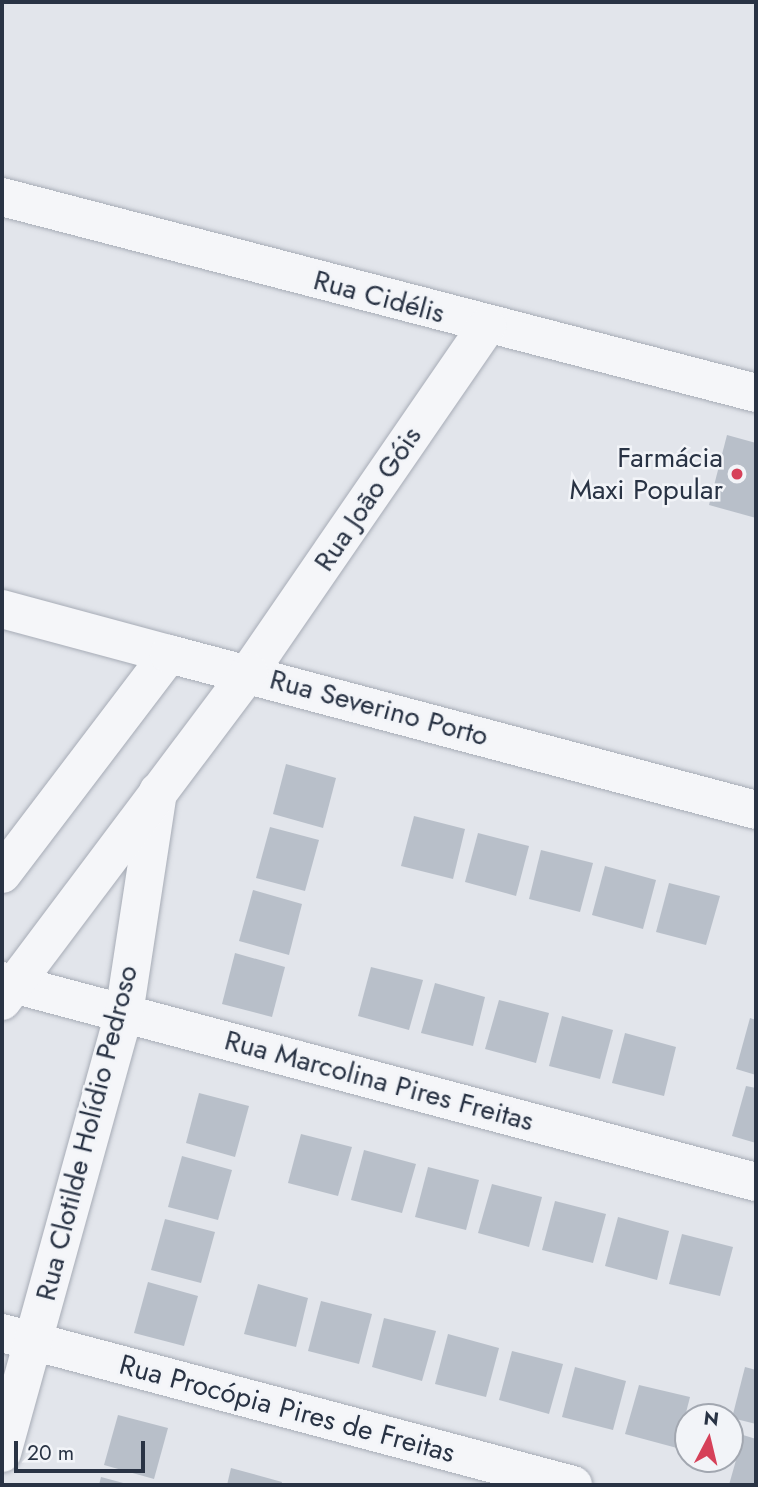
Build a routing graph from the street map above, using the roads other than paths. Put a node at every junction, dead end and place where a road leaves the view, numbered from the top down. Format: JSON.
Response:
{"nodes":[{"id":1,"x":2,"y":197,"type":"edge"},
{"id":2,"x":487,"y":326,"type":"junction"},
{"id":3,"x":756,"y":393,"type":"edge"},
{"id":4,"x":2,"y":609,"type":"edge"},
{"id":5,"x":169,"y":654,"type":"junction"},
{"id":6,"x":249,"y":673,"type":"junction"},
{"id":7,"x":159,"y":792,"type":"junction"},
{"id":8,"x":756,"y":810,"type":"edge"},
{"id":9,"x":2,"y":874,"type":"edge"},
{"id":10,"x":6,"y":989,"type":"edge"},
{"id":11,"x":124,"y":1014,"type":"junction"},
{"id":12,"x":756,"y":1182,"type":"edge"},
{"id":13,"x":17,"y":1337,"type":"edge"},
{"id":14,"x":2,"y":1453,"type":"edge"},
{"id":15,"x":573,"y":1485,"type":"edge"}],
"edges":[{"from":1,"to":2,"type":"street","name":"Rua Cidélis"},
{"from":2,"to":3,"type":"street","name":"Rua Cidélis"},
{"from":2,"to":6,"type":"street","name":"Rua João Góis"},
{"from":4,"to":5,"type":"street","name":"Rua Severino Porto"},
{"from":5,"to":6,"type":"street","name":"Rua Severino Porto"},
{"from":5,"to":9,"type":"street"},
{"from":6,"to":7,"type":"street","name":"Rua Clotilde Holídio Pedroso"},
{"from":6,"to":8,"type":"street","name":"Rua Severino Porto"},
{"from":7,"to":10,"type":"street"},
{"from":7,"to":11,"type":"street","name":"Rua Clotilde Holídio Pedroso"},
{"from":10,"to":11,"type":"street","name":"Rua Marcolina Pires Freitas"},
{"from":11,"to":12,"type":"street","name":"Rua Marcolina Pires Freitas"},
{"from":11,"to":13,"type":"street","name":"Rua Clotilde Holídio Pedroso"},
{"from":13,"to":14,"type":"street","name":"Rua Clotilde Holídio Pedroso"},
{"from":13,"to":15,"type":"street","name":"Rua Procópia Pires de Freitas"}]}
